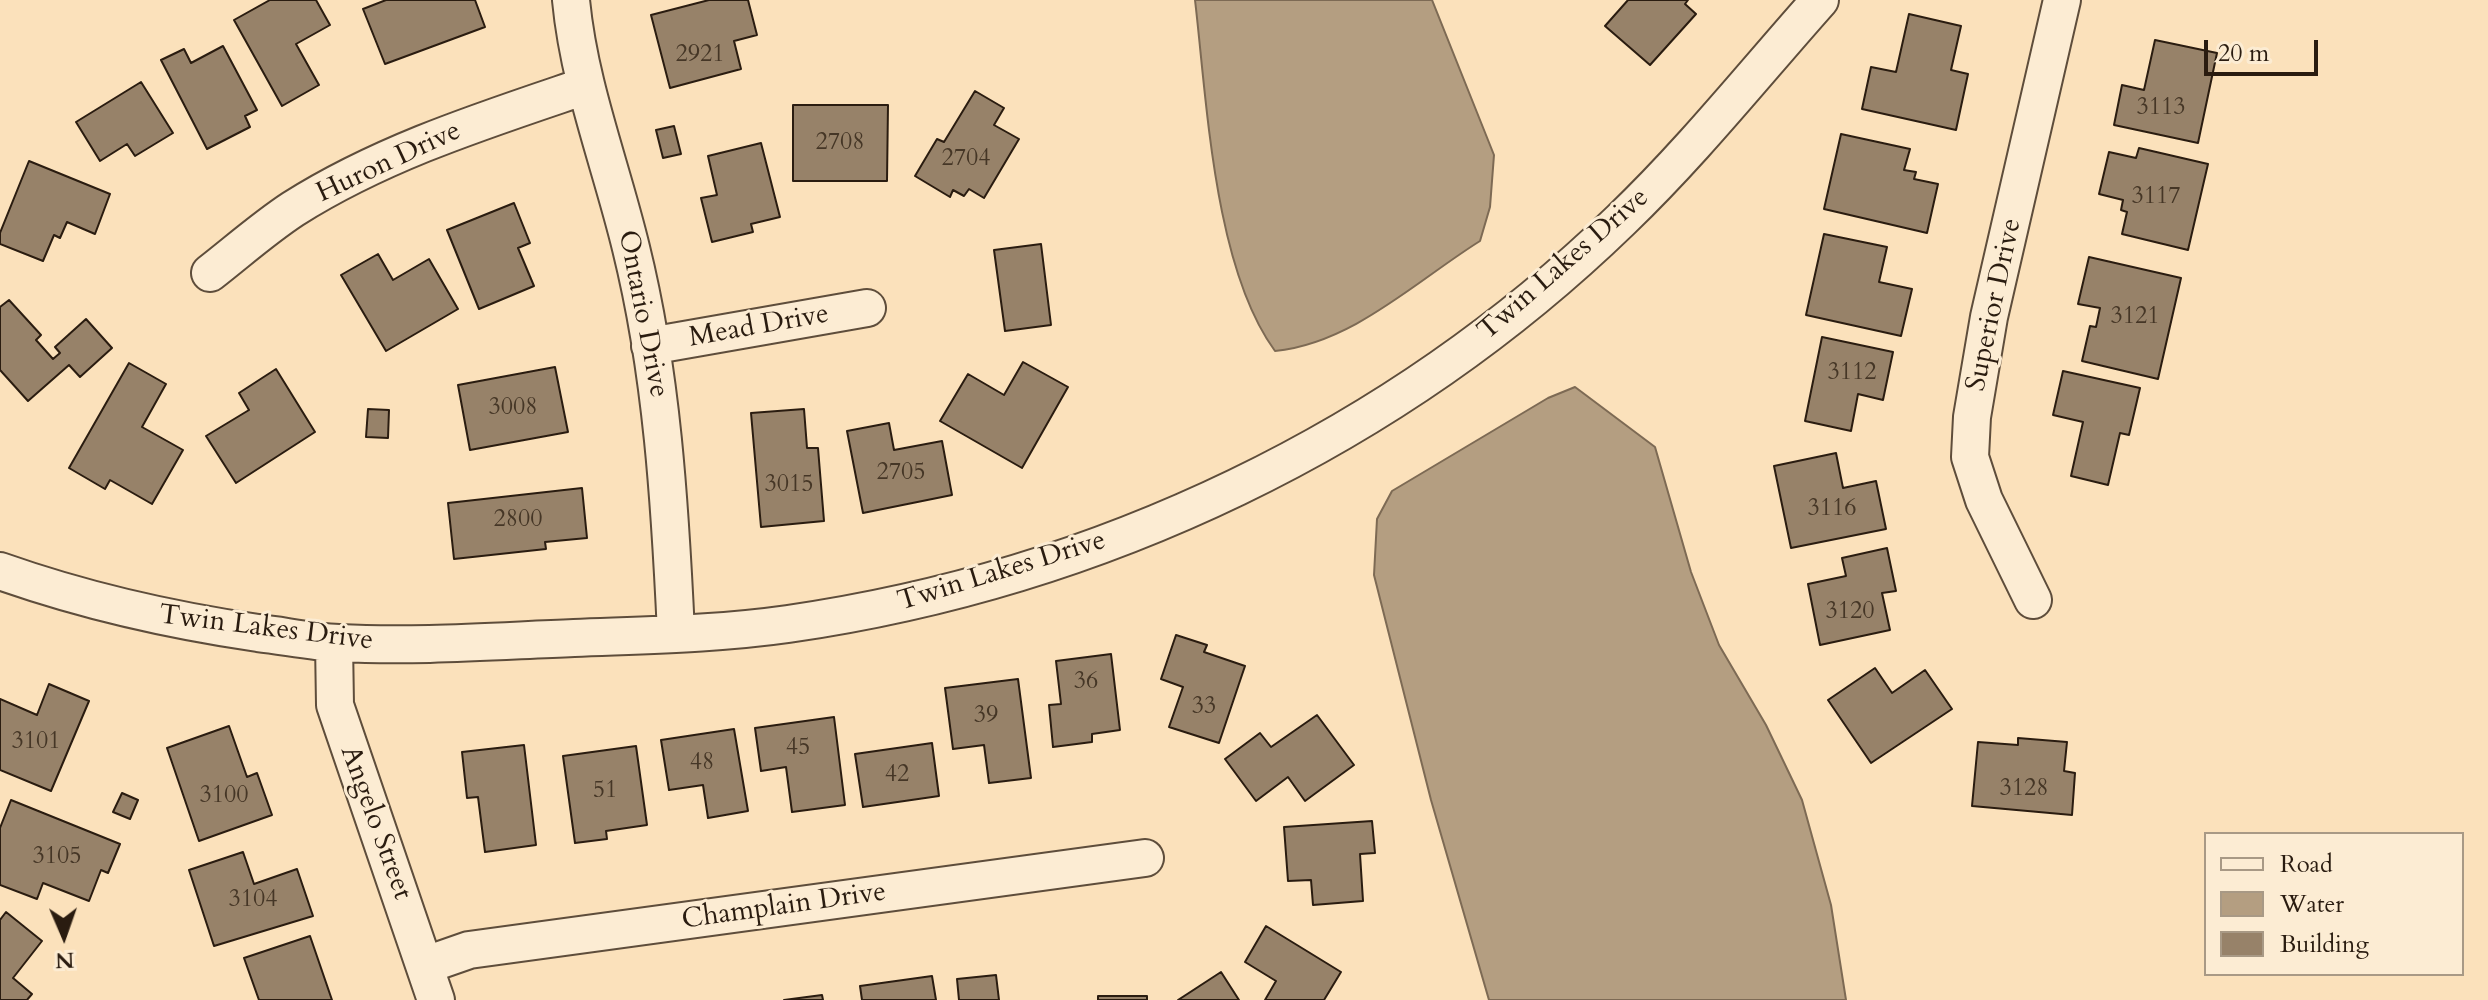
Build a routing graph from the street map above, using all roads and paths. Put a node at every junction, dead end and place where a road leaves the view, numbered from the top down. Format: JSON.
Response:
{"nodes":[{"id":1,"x":571,"y":0,"type":"edge"},
{"id":2,"x":1820,"y":0,"type":"edge"},
{"id":3,"x":2062,"y":0,"type":"edge"},
{"id":4,"x":585,"y":86,"type":"junction"},
{"id":5,"x":210,"y":273,"type":"dead end"},
{"id":6,"x":867,"y":308,"type":"dead end"},
{"id":7,"x":650,"y":346,"type":"junction"},
{"id":8,"x":0,"y":571,"type":"edge"},
{"id":9,"x":2033,"y":600,"type":"dead end"},
{"id":10,"x":676,"y":633,"type":"junction"},
{"id":11,"x":334,"y":643,"type":"junction"},
{"id":12,"x":1145,"y":858,"type":"dead end"},
{"id":13,"x":426,"y":965,"type":"junction"},
{"id":14,"x":436,"y":1000,"type":"edge"}],
"edges":[{"from":1,"to":4,"type":"street","name":"Ontario Drive"},
{"from":2,"to":10,"type":"street","name":"Twin Lakes Drive"},
{"from":3,"to":9,"type":"street","name":"Superior Drive"},
{"from":4,"to":5,"type":"street","name":"Huron Drive"},
{"from":4,"to":7,"type":"street","name":"Ontario Drive"},
{"from":6,"to":7,"type":"street","name":"Mead Drive"},
{"from":7,"to":10,"type":"street","name":"Ontario Drive"},
{"from":8,"to":11,"type":"street","name":"Twin Lakes Drive"},
{"from":10,"to":11,"type":"street","name":"Twin Lakes Drive"},
{"from":11,"to":13,"type":"street","name":"Angelo Street"},
{"from":12,"to":13,"type":"street","name":"Champlain Drive"},
{"from":13,"to":14,"type":"street","name":"Angelo Street"}]}
